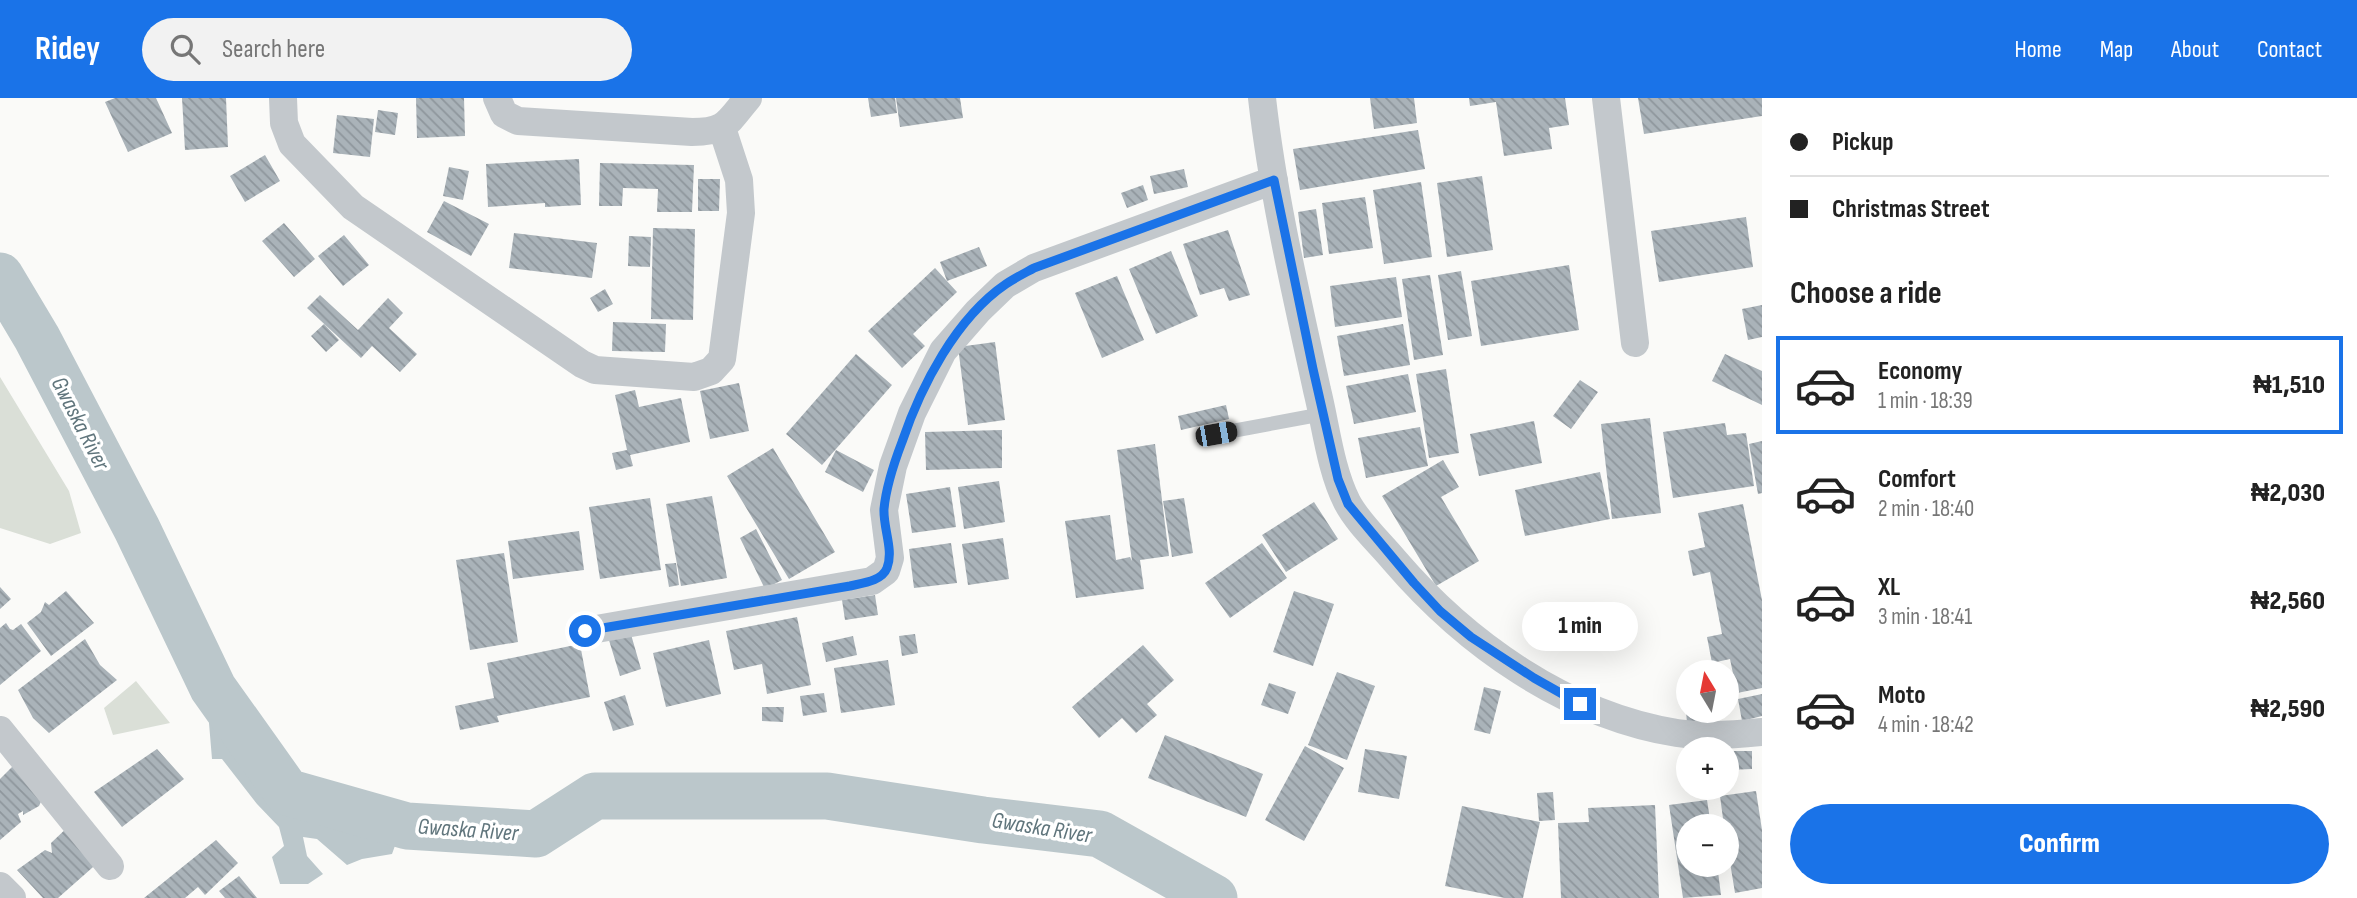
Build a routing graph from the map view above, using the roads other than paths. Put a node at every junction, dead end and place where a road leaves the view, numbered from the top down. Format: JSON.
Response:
{"nodes":[{"id":1,"x":283,"y":98,"type":"edge"},
{"id":2,"x":497,"y":98,"type":"edge"},
{"id":3,"x":748,"y":98,"type":"edge"},
{"id":4,"x":1262,"y":98,"type":"edge"},
{"id":5,"x":1606,"y":98,"type":"edge"},
{"id":6,"x":722,"y":128,"type":"junction"},
{"id":7,"x":1274,"y":180,"type":"junction"},
{"id":8,"x":1635,"y":343,"type":"dead end"},
{"id":9,"x":1323,"y":414,"type":"junction"},
{"id":10,"x":1216,"y":434,"type":"dead end"},
{"id":11,"x":585,"y":631,"type":"dead end"},
{"id":12,"x":0,"y":730,"type":"edge"},
{"id":13,"x":1762,"y":732,"type":"edge"},
{"id":14,"x":110,"y":866,"type":"dead end"},
{"id":15,"x":0,"y":886,"type":"edge"},
{"id":16,"x":12,"y":898,"type":"edge"}],
"edges":[{"from":1,"to":6,"type":"street"},
{"from":2,"to":6,"type":"street"},
{"from":3,"to":6,"type":"street"},
{"from":4,"to":7,"type":"street"},
{"from":5,"to":8,"type":"street"},
{"from":7,"to":9,"type":"street"},
{"from":7,"to":11,"type":"street"},
{"from":9,"to":10,"type":"lane"},
{"from":9,"to":13,"type":"street"},
{"from":12,"to":14,"type":"street"},
{"from":15,"to":16,"type":"street"}]}
